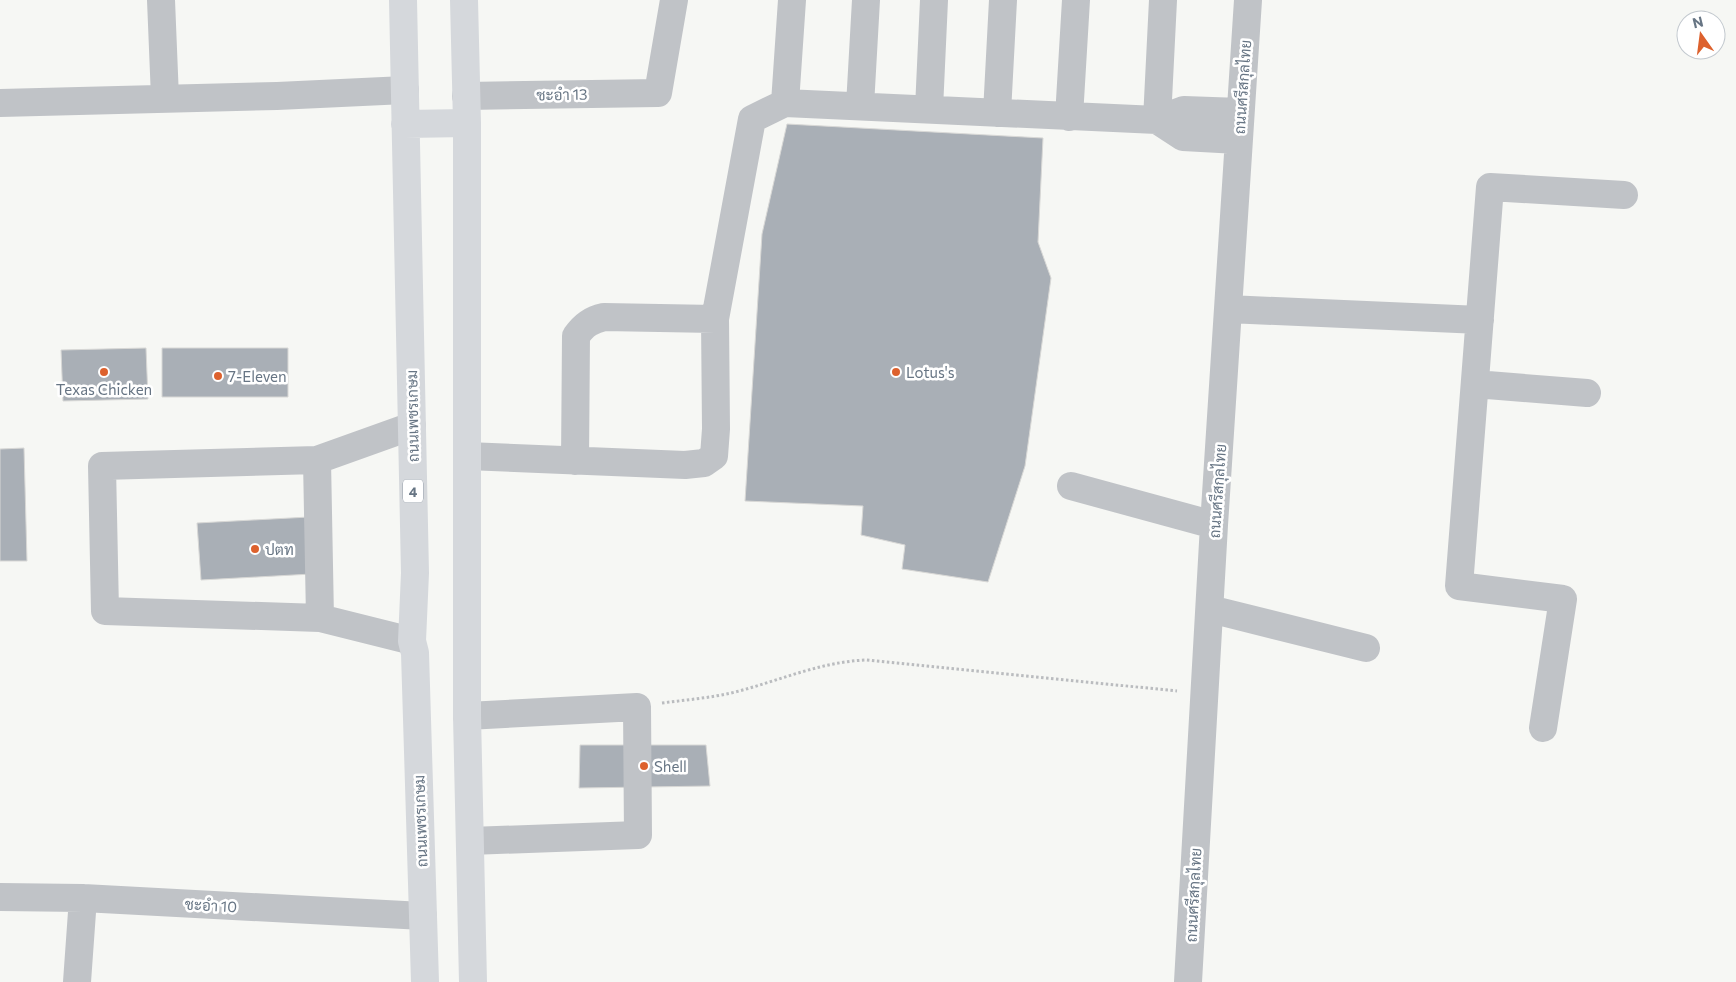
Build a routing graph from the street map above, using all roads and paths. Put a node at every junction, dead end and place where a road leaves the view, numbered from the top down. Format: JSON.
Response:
{"nodes":[{"id":1,"x":161,"y":0,"type":"edge"},
{"id":2,"x":404,"y":0,"type":"edge"},
{"id":3,"x":464,"y":0,"type":"edge"},
{"id":4,"x":674,"y":0,"type":"edge"},
{"id":5,"x":792,"y":0,"type":"edge"},
{"id":6,"x":866,"y":0,"type":"edge"},
{"id":7,"x":934,"y":0,"type":"edge"},
{"id":8,"x":1003,"y":0,"type":"edge"},
{"id":9,"x":1076,"y":0,"type":"edge"},
{"id":10,"x":1163,"y":0,"type":"edge"},
{"id":11,"x":1248,"y":0,"type":"edge"},
{"id":12,"x":405,"y":90,"type":"junction"},
{"id":13,"x":466,"y":96,"type":"junction"},
{"id":14,"x":165,"y":98,"type":"junction"},
{"id":15,"x":785,"y":102,"type":"junction"},
{"id":16,"x":0,"y":104,"type":"edge"},
{"id":17,"x":860,"y":106,"type":"junction"},
{"id":18,"x":929,"y":110,"type":"junction"},
{"id":19,"x":1240,"y":112,"type":"junction"},
{"id":20,"x":997,"y":113,"type":"junction"},
{"id":21,"x":1069,"y":117,"type":"junction"},
{"id":22,"x":1157,"y":120,"type":"junction"},
{"id":23,"x":405,"y":124,"type":"junction"},
{"id":24,"x":467,"y":124,"type":"junction"},
{"id":25,"x":1238,"y":140,"type":"junction"},
{"id":26,"x":1624,"y":195,"type":"dead end"},
{"id":27,"x":1228,"y":309,"type":"junction"},
{"id":28,"x":715,"y":319,"type":"junction"},
{"id":29,"x":1480,"y":320,"type":"junction"},
{"id":30,"x":1475,"y":384,"type":"junction"},
{"id":31,"x":1587,"y":393,"type":"dead end"},
{"id":32,"x":412,"y":426,"type":"junction"},
{"id":33,"x":467,"y":456,"type":"junction"},
{"id":34,"x":316,"y":460,"type":"junction"},
{"id":35,"x":575,"y":461,"type":"junction"},
{"id":36,"x":1071,"y":486,"type":"dead end"},
{"id":37,"x":1214,"y":525,"type":"junction"},
{"id":38,"x":1210,"y":609,"type":"junction"},
{"id":39,"x":320,"y":618,"type":"junction"},
{"id":40,"x":412,"y":640,"type":"junction"},
{"id":41,"x":1366,"y":648,"type":"dead end"},
{"id":42,"x":1205,"y":694,"type":"junction"},
{"id":43,"x":637,"y":707,"type":"junction"},
{"id":44,"x":467,"y":716,"type":"junction"},
{"id":45,"x":1543,"y":728,"type":"dead end"},
{"id":46,"x":470,"y":842,"type":"junction"},
{"id":47,"x":0,"y":896,"type":"edge"},
{"id":48,"x":83,"y":898,"type":"junction"},
{"id":49,"x":422,"y":916,"type":"junction"},
{"id":50,"x":77,"y":982,"type":"edge"},
{"id":51,"x":425,"y":982,"type":"edge"},
{"id":52,"x":473,"y":982,"type":"edge"},
{"id":53,"x":1188,"y":982,"type":"edge"}],
"edges":[{"from":1,"to":14,"type":"street"},
{"from":2,"to":12,"type":"main road","name":"ถนนเพชรเกษม","number":"4"},
{"from":3,"to":13,"type":"main road"},
{"from":4,"to":13,"type":"street","name":"ชะอำ 13"},
{"from":5,"to":15,"type":"street"},
{"from":6,"to":17,"type":"street"},
{"from":7,"to":18,"type":"street"},
{"from":8,"to":20,"type":"street"},
{"from":9,"to":21,"type":"street"},
{"from":10,"to":22,"type":"street"},
{"from":11,"to":19,"type":"street","name":"ถนนศรีสกุลไทย"},
{"from":12,"to":14,"type":"street"},
{"from":12,"to":23,"type":"main road","name":"ถนนเพชรเกษม","number":"4"},
{"from":13,"to":24,"type":"main road"},
{"from":14,"to":16,"type":"street"},
{"from":15,"to":17,"type":"street"},
{"from":15,"to":28,"type":"street"},
{"from":17,"to":18,"type":"street"},
{"from":18,"to":20,"type":"street"},
{"from":19,"to":22,"type":"street"},
{"from":19,"to":25,"type":"street","name":"ถนนศรีสกุลไทย"},
{"from":20,"to":21,"type":"street"},
{"from":21,"to":22,"type":"street"},
{"from":22,"to":25,"type":"street"},
{"from":23,"to":24,"type":"main road"},
{"from":23,"to":32,"type":"main road","name":"ถนนเพชรเกษม","number":"4"},
{"from":24,"to":33,"type":"main road"},
{"from":25,"to":27,"type":"street","name":"ถนนศรีสกุลไทย"},
{"from":26,"to":29,"type":"street"},
{"from":27,"to":29,"type":"street"},
{"from":27,"to":37,"type":"street","name":"ถนนศรีสกุลไทย"},
{"from":28,"to":35,"type":"street"},
{"from":28,"to":35,"type":"street"},
{"from":29,"to":30,"type":"street"},
{"from":30,"to":31,"type":"street"},
{"from":30,"to":45,"type":"street"},
{"from":32,"to":34,"type":"street"},
{"from":32,"to":40,"type":"main road","name":"ถนนเพชรเกษม","number":"4"},
{"from":33,"to":35,"type":"street"},
{"from":33,"to":44,"type":"main road"},
{"from":34,"to":39,"type":"street"},
{"from":34,"to":39,"type":"street"},
{"from":36,"to":37,"type":"street"},
{"from":37,"to":38,"type":"street","name":"ถนนศรีสกุลไทย"},
{"from":38,"to":41,"type":"street"},
{"from":38,"to":42,"type":"street","name":"ถนนศรีสกุลไทย"},
{"from":39,"to":40,"type":"street"},
{"from":40,"to":49,"type":"main road","name":"ถนนเพชรเกษม","number":"4"},
{"from":42,"to":43,"type":"path"},
{"from":42,"to":53,"type":"street","name":"ถนนศรีสกุลไทย"},
{"from":43,"to":44,"type":"street"},
{"from":43,"to":46,"type":"street"},
{"from":44,"to":46,"type":"main road"},
{"from":46,"to":52,"type":"main road"},
{"from":47,"to":48,"type":"street","name":"ชะอำ 10"},
{"from":48,"to":49,"type":"street","name":"ชะอำ 10"},
{"from":48,"to":50,"type":"street"},
{"from":49,"to":51,"type":"main road","name":"ถนนเพชรเกษม","number":"4"}]}
